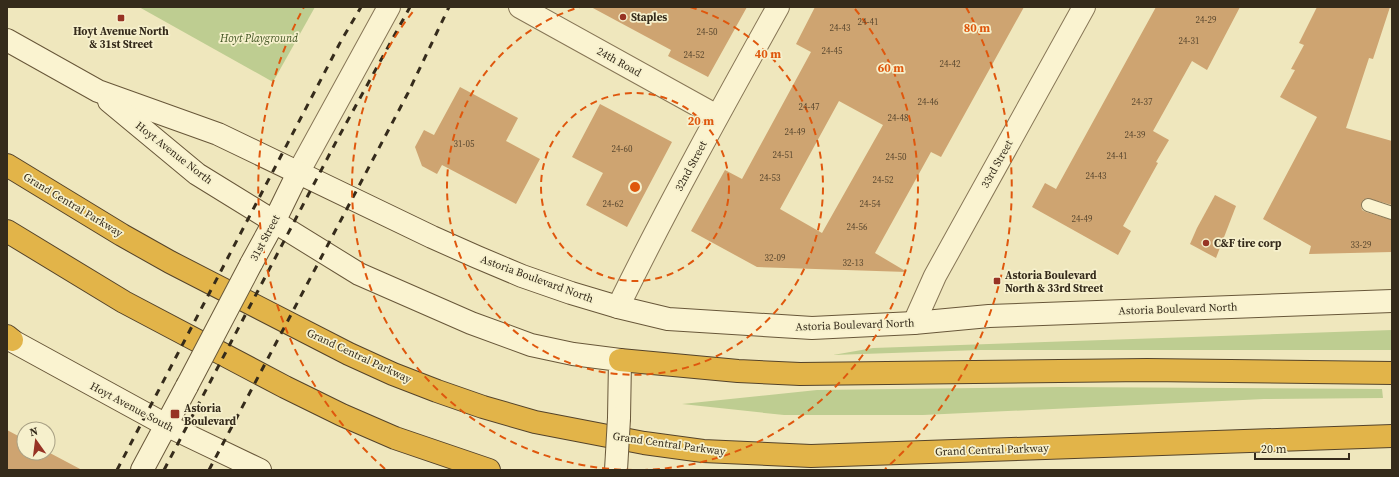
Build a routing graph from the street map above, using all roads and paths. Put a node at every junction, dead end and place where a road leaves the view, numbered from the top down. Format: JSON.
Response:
{"nodes":[{"id":1,"x":389,"y":7,"type":"edge"},
{"id":2,"x":520,"y":7,"type":"edge"},
{"id":3,"x":778,"y":7,"type":"edge"},
{"id":4,"x":1084,"y":7,"type":"edge"},
{"id":5,"x":7,"y":40,"type":"edge"},
{"id":6,"x":98,"y":91,"type":"junction"},
{"id":7,"x":717,"y":116,"type":"junction"},
{"id":8,"x":7,"y":166,"type":"edge"},
{"id":9,"x":298,"y":173,"type":"junction"},
{"id":10,"x":1368,"y":205,"type":"dead end"},
{"id":11,"x":1392,"y":213,"type":"edge"},
{"id":12,"x":274,"y":222,"type":"junction"},
{"id":13,"x":7,"y":231,"type":"edge"},
{"id":14,"x":1392,"y":301,"type":"edge"},
{"id":15,"x":618,"y":307,"type":"junction"},
{"id":16,"x":914,"y":324,"type":"junction"},
{"id":17,"x":9,"y":338,"type":"edge"},
{"id":18,"x":620,"y":360,"type":"junction"},
{"id":19,"x":1392,"y":373,"type":"edge"},
{"id":20,"x":166,"y":425,"type":"junction"},
{"id":21,"x":1392,"y":436,"type":"edge"},
{"id":22,"x":142,"y":470,"type":"edge"},
{"id":23,"x":260,"y":470,"type":"edge"},
{"id":24,"x":489,"y":470,"type":"edge"},
{"id":25,"x":616,"y":470,"type":"edge"}],
"edges":[{"from":1,"to":9,"type":"main road","name":"31st Street"},
{"from":2,"to":7,"type":"main road","name":"24th Road"},
{"from":3,"to":7,"type":"main road","name":"32nd Street"},
{"from":4,"to":16,"type":"main road","name":"33rd Street"},
{"from":5,"to":6,"type":"main road","name":"Hoyt Avenue North"},
{"from":6,"to":9,"type":"main road","name":"Hoyt Avenue North"},
{"from":6,"to":12,"type":"main road","name":"Hoyt Avenue North"},
{"from":7,"to":15,"type":"main road","name":"32nd Street"},
{"from":8,"to":21,"type":"highway","name":"Grand Central Parkway"},
{"from":9,"to":12,"type":"main road","name":"31st Street"},
{"from":9,"to":15,"type":"main road","name":"Astoria Boulevard North"},
{"from":10,"to":11,"type":"lane"},
{"from":12,"to":18,"type":"main road"},
{"from":12,"to":20,"type":"main road","name":"31st Street","bridge":true},
{"from":13,"to":24,"type":"highway"},
{"from":14,"to":16,"type":"main road","name":"Astoria Boulevard North"},
{"from":15,"to":16,"type":"main road","name":"Astoria Boulevard North"},
{"from":17,"to":20,"type":"main road","name":"Hoyt Avenue South"},
{"from":18,"to":19,"type":"highway"},
{"from":18,"to":25,"type":"main road","bridge":true},
{"from":20,"to":22,"type":"main road","name":"31st Street"},
{"from":20,"to":23,"type":"main road","name":"Hoyt Avenue South"}]}
